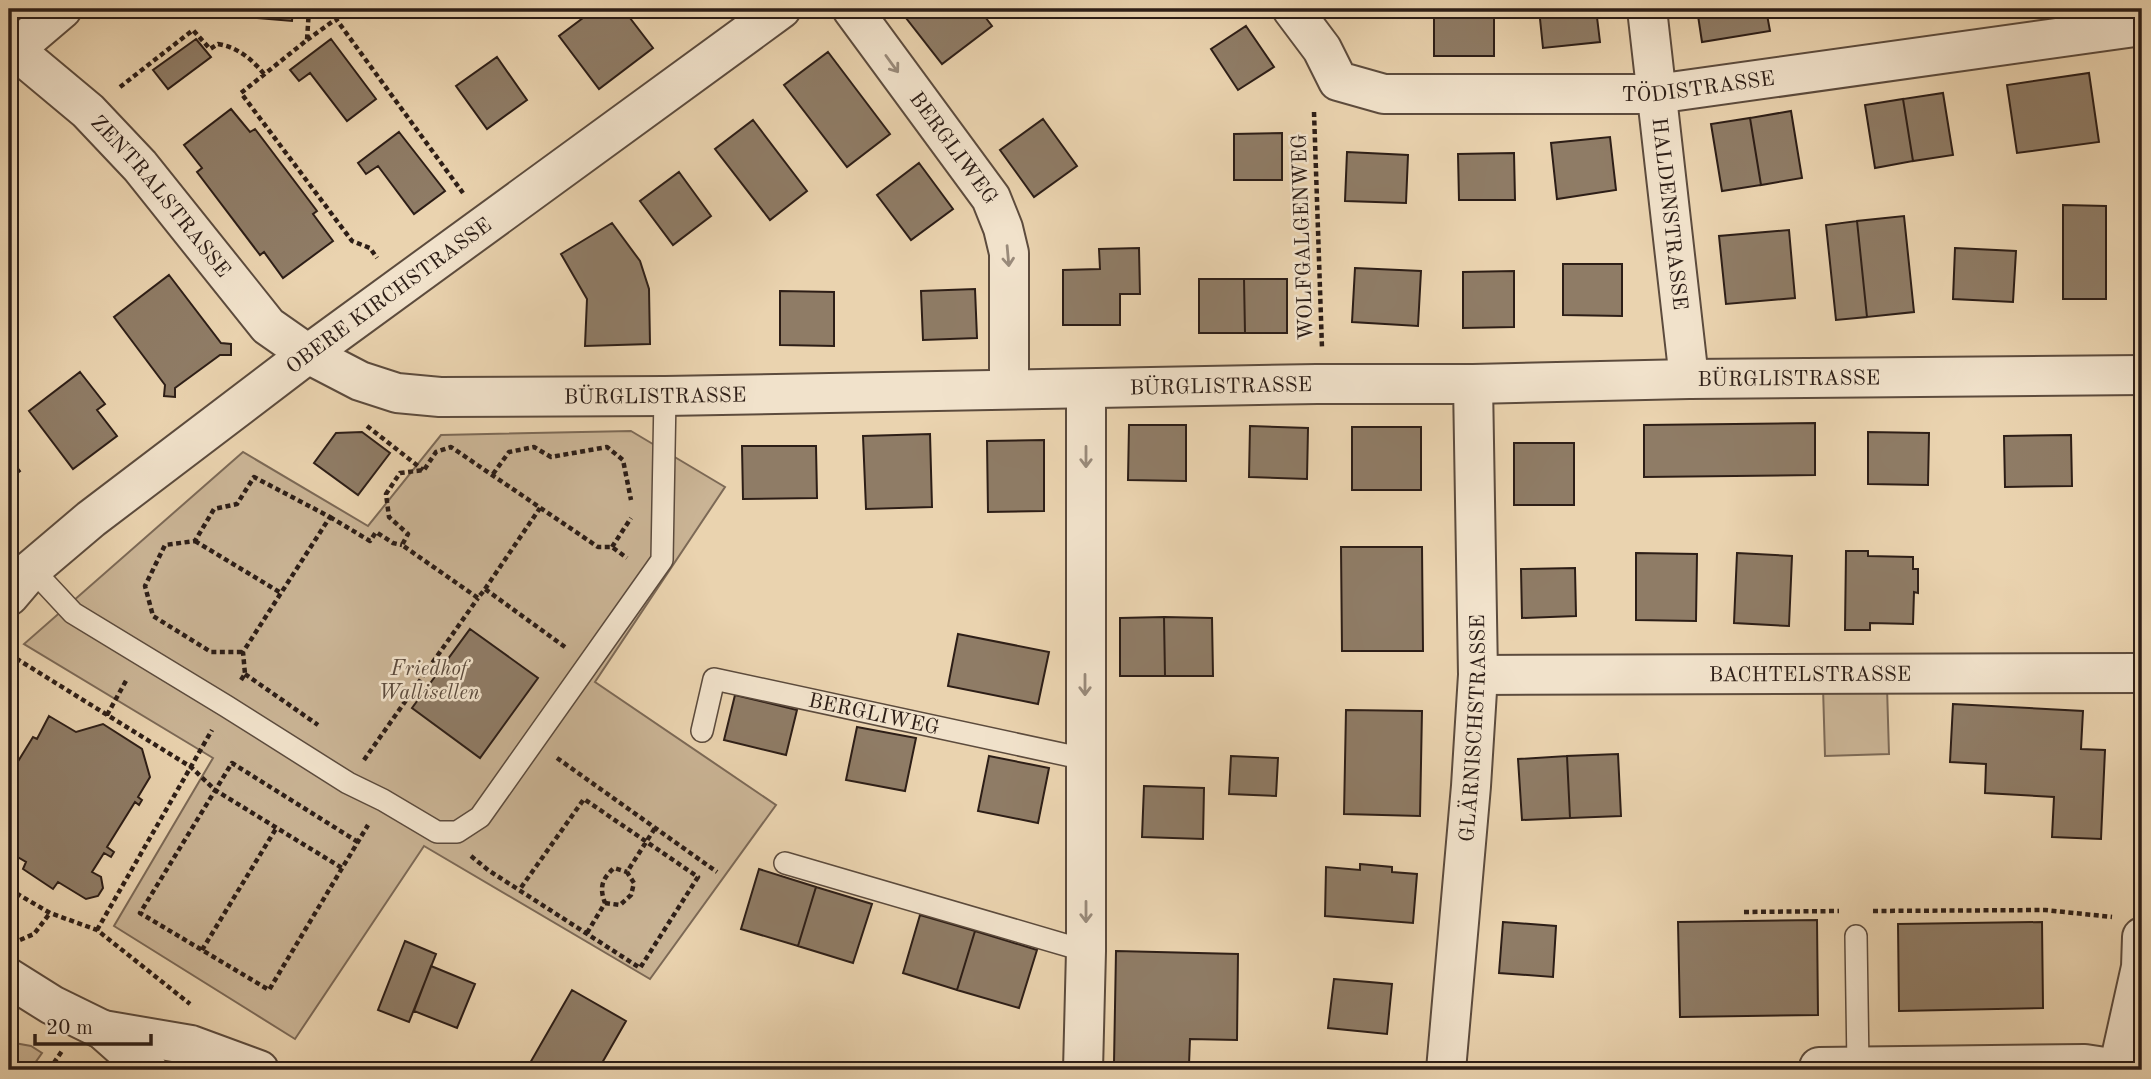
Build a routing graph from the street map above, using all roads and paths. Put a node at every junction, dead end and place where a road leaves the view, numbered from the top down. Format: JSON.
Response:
{"nodes":[{"id":1,"x":62,"y":9,"type":"edge"},
{"id":2,"x":309,"y":9,"type":"edge"},
{"id":3,"x":781,"y":9,"type":"edge"},
{"id":4,"x":852,"y":9,"type":"edge"},
{"id":5,"x":1292,"y":9,"type":"edge"},
{"id":6,"x":1647,"y":9,"type":"edge"},
{"id":7,"x":2142,"y":26,"type":"edge"},
{"id":8,"x":307,"y":40,"type":"junction"},
{"id":9,"x":12,"y":47,"type":"edge"},
{"id":10,"x":264,"y":74,"type":"junction"},
{"id":11,"x":1338,"y":80,"type":"junction"},
{"id":12,"x":119,"y":88,"type":"dead end"},
{"id":13,"x":1656,"y":94,"type":"junction"},
{"id":14,"x":470,"y":202,"type":"dead end"},
{"id":15,"x":384,"y":267,"type":"dead end"},
{"id":16,"x":308,"y":354,"type":"junction"},
{"id":17,"x":1322,"y":358,"type":"dead end"},
{"id":18,"x":2142,"y":375,"type":"edge"},
{"id":19,"x":1689,"y":379,"type":"junction"},
{"id":20,"x":1473,"y":384,"type":"junction"},
{"id":21,"x":1009,"y":389,"type":"junction"},
{"id":22,"x":1086,"y":389,"type":"junction"},
{"id":23,"x":665,"y":396,"type":"junction"},
{"id":24,"x":367,"y":426,"type":"dead end"},
{"id":25,"x":424,"y":470,"type":"junction"},
{"id":26,"x":493,"y":474,"type":"junction"},
{"id":27,"x":631,"y":501,"type":"dead end"},
{"id":28,"x":540,"y":508,"type":"junction"},
{"id":29,"x":633,"y":514,"type":"dead end"},
{"id":30,"x":330,"y":517,"type":"junction"},
{"id":31,"x":195,"y":541,"type":"junction"},
{"id":32,"x":402,"y":545,"type":"junction"},
{"id":33,"x":612,"y":547,"type":"junction"},
{"id":34,"x":650,"y":575,"type":"junction"},
{"id":35,"x":20,"y":582,"type":"edge"},
{"id":36,"x":485,"y":589,"type":"junction"},
{"id":37,"x":281,"y":593,"type":"junction"},
{"id":38,"x":478,"y":598,"type":"junction"},
{"id":39,"x":243,"y":652,"type":"junction"},
{"id":40,"x":9,"y":654,"type":"edge"},
{"id":41,"x":588,"y":664,"type":"junction"},
{"id":42,"x":2142,"y":673,"type":"edge"},
{"id":43,"x":244,"y":674,"type":"junction"},
{"id":44,"x":1478,"y":675,"type":"junction"},
{"id":45,"x":275,"y":693,"type":"dead end"},
{"id":46,"x":117,"y":698,"type":"dead end"},
{"id":47,"x":226,"y":706,"type":"junction"},
{"id":48,"x":107,"y":715,"type":"junction"},
{"id":49,"x":702,"y":731,"type":"dead end"},
{"id":50,"x":534,"y":741,"type":"junction"},
{"id":51,"x":365,"y":758,"type":"dead end"},
{"id":52,"x":1085,"y":759,"type":"junction"},
{"id":53,"x":191,"y":767,"type":"junction"},
{"id":54,"x":215,"y":790,"type":"junction"},
{"id":55,"x":383,"y":800,"type":"junction"},
{"id":56,"x":277,"y":827,"type":"junction"},
{"id":57,"x":655,"y":828,"type":"junction"},
{"id":58,"x":358,"y":842,"type":"junction"},
{"id":59,"x":646,"y":842,"type":"junction"},
{"id":60,"x":785,"y":863,"type":"dead end"},
{"id":61,"x":342,"y":868,"type":"junction"},
{"id":62,"x":488,"y":870,"type":"dead end"},
{"id":63,"x":627,"y":872,"type":"junction"},
{"id":64,"x":716,"y":872,"type":"dead end"},
{"id":65,"x":520,"y":889,"type":"junction"},
{"id":66,"x":9,"y":890,"type":"edge"},
{"id":67,"x":606,"y":903,"type":"junction"},
{"id":68,"x":1842,"y":911,"type":"dead end"},
{"id":69,"x":1870,"y":911,"type":"dead end"},
{"id":70,"x":1744,"y":912,"type":"dead end"},
{"id":71,"x":50,"y":913,"type":"junction"},
{"id":72,"x":97,"y":930,"type":"junction"},
{"id":73,"x":587,"y":933,"type":"junction"},
{"id":74,"x":1856,"y":936,"type":"dead end"},
{"id":75,"x":2136,"y":947,"type":"edge"},
{"id":76,"x":202,"y":950,"type":"junction"},
{"id":77,"x":1086,"y":951,"type":"junction"},
{"id":78,"x":11,"y":960,"type":"edge"},
{"id":79,"x":196,"y":1010,"type":"dead end"},
{"id":80,"x":103,"y":1030,"type":"junction"},
{"id":81,"x":56,"y":1059,"type":"dead end"},
{"id":82,"x":1858,"y":1066,"type":"junction"},
{"id":83,"x":1819,"y":1067,"type":"joint"},
{"id":84,"x":49,"y":1070,"type":"edge"},
{"id":85,"x":148,"y":1070,"type":"edge"},
{"id":86,"x":259,"y":1070,"type":"edge"},
{"id":87,"x":1083,"y":1070,"type":"edge"},
{"id":88,"x":1459,"y":1070,"type":"edge"},
{"id":89,"x":2118,"y":1070,"type":"edge"}],
"edges":[{"from":1,"to":9,"type":"street"},
{"from":2,"to":8,"type":"path"},
{"from":3,"to":16,"type":"street","name":"OBERE KIRCHSTRASSE"},
{"from":4,"to":21,"type":"street","name":"BERGLIWEG","one_way":true},
{"from":5,"to":11,"type":"street"},
{"from":6,"to":13,"type":"street","name":"HALDENSTRASSE"},
{"from":7,"to":13,"type":"street","name":"TÖDISTRASSE"},
{"from":8,"to":10,"type":"path"},
{"from":8,"to":14,"type":"path"},
{"from":9,"to":16,"type":"street","name":"ZENTRALSTRASSE"},
{"from":10,"to":12,"type":"path"},
{"from":10,"to":15,"type":"path"},
{"from":11,"to":13,"type":"street","name":"TÖDISTRASSE"},
{"from":11,"to":17,"type":"path","name":"WOLFGALGENWEG"},
{"from":13,"to":19,"type":"street","name":"HALDENSTRASSE"},
{"from":16,"to":23,"type":"street","name":"BÜRGLISTRASSE"},
{"from":16,"to":35,"type":"street","name":"OBERE KIRCHSTRASSE"},
{"from":18,"to":19,"type":"street","name":"BÜRGLISTRASSE"},
{"from":19,"to":20,"type":"street","name":"BÜRGLISTRASSE"},
{"from":20,"to":22,"type":"street","name":"BÜRGLISTRASSE"},
{"from":20,"to":44,"type":"street","name":"GLÄRNISCHSTRASSE"},
{"from":21,"to":22,"type":"street","name":"BÜRGLISTRASSE"},
{"from":21,"to":23,"type":"street","name":"BÜRGLISTRASSE"},
{"from":22,"to":52,"type":"street","one_way":true},
{"from":23,"to":34,"type":"lane"},
{"from":24,"to":25,"type":"path"},
{"from":25,"to":26,"type":"path"},
{"from":25,"to":32,"type":"path"},
{"from":26,"to":27,"type":"path"},
{"from":26,"to":28,"type":"path"},
{"from":28,"to":33,"type":"path"},
{"from":28,"to":36,"type":"path"},
{"from":29,"to":33,"type":"path"},
{"from":30,"to":31,"type":"path"},
{"from":30,"to":32,"type":"path"},
{"from":30,"to":37,"type":"path"},
{"from":31,"to":37,"type":"path"},
{"from":31,"to":39,"type":"path"},
{"from":32,"to":38,"type":"path"},
{"from":33,"to":34,"type":"path"},
{"from":34,"to":41,"type":"lane"},
{"from":35,"to":47,"type":"lane"},
{"from":36,"to":38,"type":"path"},
{"from":36,"to":41,"type":"path"},
{"from":37,"to":39,"type":"path"},
{"from":38,"to":51,"type":"path"},
{"from":39,"to":43,"type":"path"},
{"from":40,"to":48,"type":"path"},
{"from":41,"to":50,"type":"lane"},
{"from":42,"to":44,"type":"street","name":"BACHTELSTRASSE"},
{"from":43,"to":45,"type":"path"},
{"from":43,"to":47,"type":"path"},
{"from":44,"to":88,"type":"street","name":"GLÄRNISCHSTRASSE"},
{"from":46,"to":48,"type":"path"},
{"from":47,"to":53,"type":"path"},
{"from":47,"to":55,"type":"lane"},
{"from":48,"to":53,"type":"path"},
{"from":49,"to":52,"type":"lane","name":"BERGLIWEG"},
{"from":50,"to":55,"type":"lane"},
{"from":50,"to":57,"type":"path"},
{"from":52,"to":77,"type":"street","one_way":true},
{"from":53,"to":54,"type":"path"},
{"from":53,"to":72,"type":"path"},
{"from":54,"to":56,"type":"path"},
{"from":54,"to":58,"type":"path"},
{"from":54,"to":76,"type":"path"},
{"from":55,"to":58,"type":"path"},
{"from":56,"to":61,"type":"path"},
{"from":56,"to":76,"type":"path"},
{"from":57,"to":59,"type":"path"},
{"from":57,"to":64,"type":"path"},
{"from":58,"to":61,"type":"path"},
{"from":59,"to":63,"type":"path"},
{"from":59,"to":65,"type":"path"},
{"from":59,"to":73,"type":"path"},
{"from":60,"to":77,"type":"lane"},
{"from":61,"to":76,"type":"path"},
{"from":62,"to":65,"type":"path"},
{"from":63,"to":67,"type":"path"},
{"from":63,"to":67,"type":"path"},
{"from":65,"to":73,"type":"path"},
{"from":66,"to":71,"type":"path"},
{"from":67,"to":73,"type":"path"},
{"from":68,"to":70,"type":"path"},
{"from":69,"to":75,"type":"path"},
{"from":71,"to":72,"type":"path"},
{"from":71,"to":78,"type":"path"},
{"from":72,"to":79,"type":"path"},
{"from":74,"to":82,"type":"lane"},
{"from":75,"to":89,"type":"street"},
{"from":77,"to":87,"type":"street"},
{"from":78,"to":80,"type":"street"},
{"from":80,"to":85,"type":"street"},
{"from":80,"to":86,"type":"street"},
{"from":81,"to":84,"type":"path"},
{"from":82,"to":83,"type":"street"},
{"from":82,"to":89,"type":"street"},
{"from":83,"to":88,"type":"path"}]}
